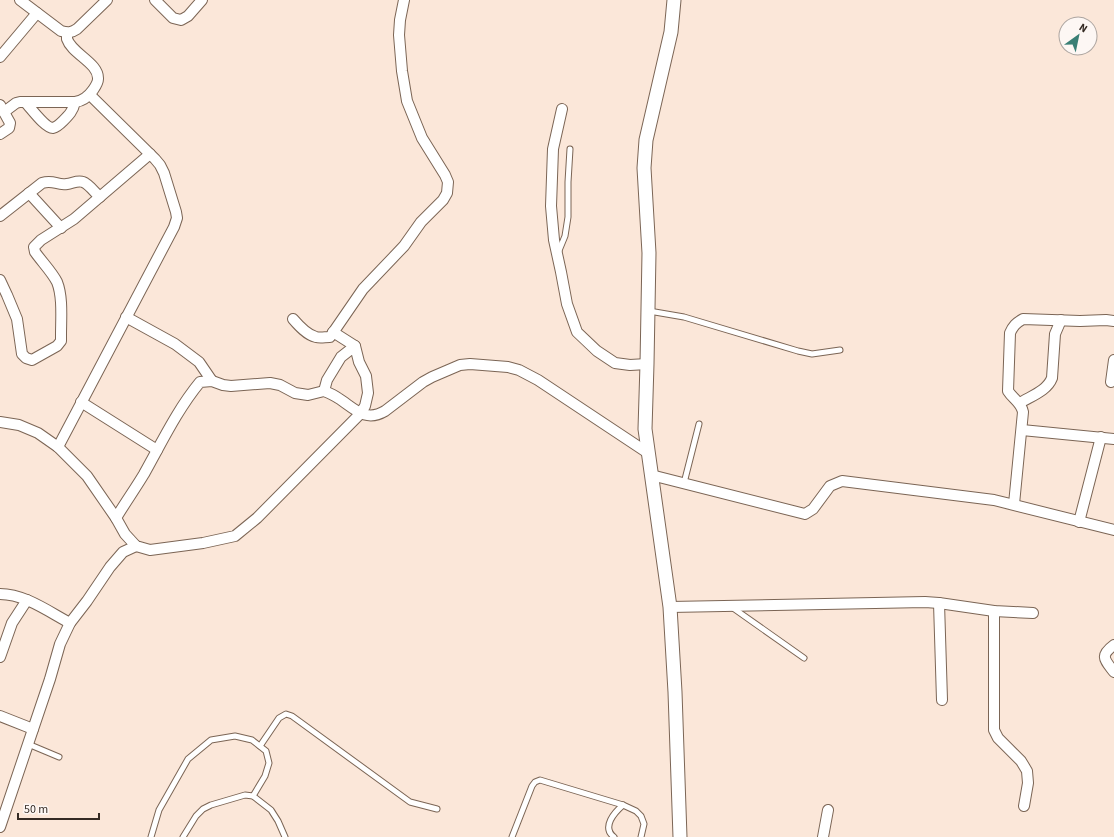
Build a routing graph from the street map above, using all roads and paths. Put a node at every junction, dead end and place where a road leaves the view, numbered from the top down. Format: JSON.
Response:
{"nodes":[{"id":1,"x":20,"y":0,"type":"edge"},
{"id":2,"x":107,"y":0,"type":"edge"},
{"id":3,"x":155,"y":0,"type":"edge"},
{"id":4,"x":202,"y":0,"type":"edge"},
{"id":5,"x":404,"y":0,"type":"edge"},
{"id":6,"x":674,"y":0,"type":"edge"},
{"id":7,"x":32,"y":3,"type":"edge"},
{"id":8,"x":37,"y":13,"type":"junction"},
{"id":9,"x":67,"y":33,"type":"junction"},
{"id":10,"x":0,"y":57,"type":"edge"},
{"id":11,"x":90,"y":95,"type":"junction"},
{"id":12,"x":25,"y":102,"type":"junction"},
{"id":13,"x":75,"y":102,"type":"junction"},
{"id":14,"x":2,"y":109,"type":"edge"},
{"id":15,"x":562,"y":109,"type":"dead end"},
{"id":16,"x":0,"y":134,"type":"edge"},
{"id":17,"x":570,"y":149,"type":"dead end"},
{"id":18,"x":150,"y":154,"type":"junction"},
{"id":19,"x":29,"y":193,"type":"junction"},
{"id":20,"x":100,"y":197,"type":"junction"},
{"id":21,"x":0,"y":216,"type":"edge"},
{"id":22,"x":61,"y":228,"type":"junction"},
{"id":23,"x":557,"y":255,"type":"junction"},
{"id":24,"x":0,"y":280,"type":"edge"},
{"id":25,"x":648,"y":311,"type":"junction"},
{"id":26,"x":126,"y":317,"type":"junction"},
{"id":27,"x":293,"y":319,"type":"dead end"},
{"id":28,"x":1061,"y":320,"type":"junction"},
{"id":29,"x":1114,"y":321,"type":"edge"},
{"id":30,"x":333,"y":332,"type":"junction"},
{"id":31,"x":355,"y":346,"type":"junction"},
{"id":32,"x":840,"y":350,"type":"dead end"},
{"id":33,"x":1114,"y":360,"type":"edge"},
{"id":34,"x":648,"y":364,"type":"junction"},
{"id":35,"x":212,"y":381,"type":"junction"},
{"id":36,"x":1111,"y":382,"type":"dead end"},
{"id":37,"x":324,"y":391,"type":"junction"},
{"id":38,"x":81,"y":402,"type":"junction"},
{"id":39,"x":1020,"y":403,"type":"junction"},
{"id":40,"x":360,"y":414,"type":"junction"},
{"id":41,"x":0,"y":422,"type":"edge"},
{"id":42,"x":699,"y":424,"type":"dead end"},
{"id":43,"x":1022,"y":430,"type":"junction"},
{"id":44,"x":1101,"y":437,"type":"junction"},
{"id":45,"x":1114,"y":439,"type":"edge"},
{"id":46,"x":58,"y":447,"type":"junction"},
{"id":47,"x":157,"y":450,"type":"junction"},
{"id":48,"x":648,"y":453,"type":"junction"},
{"id":49,"x":651,"y":475,"type":"junction"},
{"id":50,"x":684,"y":483,"type":"junction"},
{"id":51,"x":1014,"y":504,"type":"junction"},
{"id":52,"x":116,"y":518,"type":"junction"},
{"id":53,"x":1079,"y":522,"type":"junction"},
{"id":54,"x":1114,"y":530,"type":"edge"},
{"id":55,"x":136,"y":546,"type":"junction"},
{"id":56,"x":0,"y":594,"type":"edge"},
{"id":57,"x":27,"y":600,"type":"junction"},
{"id":58,"x":939,"y":603,"type":"junction"},
{"id":59,"x":730,"y":606,"type":"junction"},
{"id":60,"x":670,"y":607,"type":"junction"},
{"id":61,"x":994,"y":611,"type":"junction"},
{"id":62,"x":1033,"y":613,"type":"dead end"},
{"id":63,"x":70,"y":623,"type":"junction"},
{"id":64,"x":1114,"y":645,"type":"edge"},
{"id":65,"x":0,"y":657,"type":"edge"},
{"id":66,"x":804,"y":658,"type":"dead end"},
{"id":67,"x":1114,"y":672,"type":"edge"},
{"id":68,"x":942,"y":700,"type":"dead end"},
{"id":69,"x":0,"y":716,"type":"edge"},
{"id":70,"x":34,"y":729,"type":"junction"},
{"id":71,"x":28,"y":744,"type":"junction"},
{"id":72,"x":260,"y":746,"type":"junction"},
{"id":73,"x":59,"y":757,"type":"dead end"},
{"id":74,"x":254,"y":796,"type":"junction"},
{"id":75,"x":622,"y":805,"type":"junction"},
{"id":76,"x":1024,"y":806,"type":"dead end"},
{"id":77,"x":437,"y":808,"type":"dead end"},
{"id":78,"x":828,"y":810,"type":"dead end"},
{"id":79,"x":0,"y":827,"type":"edge"},
{"id":80,"x":151,"y":837,"type":"edge"},
{"id":81,"x":183,"y":837,"type":"edge"},
{"id":82,"x":285,"y":837,"type":"edge"},
{"id":83,"x":512,"y":837,"type":"edge"},
{"id":84,"x":614,"y":837,"type":"edge"},
{"id":85,"x":641,"y":837,"type":"edge"},
{"id":86,"x":680,"y":837,"type":"edge"},
{"id":87,"x":823,"y":837,"type":"edge"}],
"edges":[{"from":1,"to":7,"type":"street"},
{"from":2,"to":9,"type":"street"},
{"from":3,"to":4,"type":"street"},
{"from":5,"to":30,"type":"street"},
{"from":6,"to":25,"type":"street"},
{"from":7,"to":8,"type":"street"},
{"from":8,"to":9,"type":"street"},
{"from":8,"to":10,"type":"street"},
{"from":9,"to":11,"type":"street"},
{"from":11,"to":13,"type":"street"},
{"from":11,"to":18,"type":"street"},
{"from":12,"to":13,"type":"street"},
{"from":12,"to":13,"type":"street"},
{"from":12,"to":14,"type":"street"},
{"from":14,"to":16,"type":"street"},
{"from":15,"to":23,"type":"street"},
{"from":17,"to":23,"type":"lane"},
{"from":18,"to":20,"type":"street"},
{"from":18,"to":26,"type":"street"},
{"from":19,"to":20,"type":"street"},
{"from":19,"to":21,"type":"street"},
{"from":19,"to":22,"type":"street"},
{"from":20,"to":22,"type":"street"},
{"from":22,"to":24,"type":"street"},
{"from":23,"to":34,"type":"street"},
{"from":25,"to":32,"type":"lane"},
{"from":25,"to":34,"type":"street"},
{"from":26,"to":35,"type":"street"},
{"from":26,"to":38,"type":"street"},
{"from":27,"to":30,"type":"street"},
{"from":28,"to":29,"type":"street"},
{"from":28,"to":39,"type":"street"},
{"from":28,"to":39,"type":"street"},
{"from":30,"to":31,"type":"street"},
{"from":31,"to":37,"type":"street"},
{"from":31,"to":40,"type":"street"},
{"from":33,"to":36,"type":"street"},
{"from":34,"to":48,"type":"street"},
{"from":35,"to":37,"type":"street"},
{"from":35,"to":47,"type":"street"},
{"from":37,"to":40,"type":"street"},
{"from":38,"to":46,"type":"street"},
{"from":38,"to":47,"type":"street"},
{"from":39,"to":43,"type":"street"},
{"from":40,"to":48,"type":"street"},
{"from":40,"to":55,"type":"street"},
{"from":41,"to":46,"type":"street"},
{"from":42,"to":50,"type":"lane"},
{"from":43,"to":44,"type":"street"},
{"from":43,"to":51,"type":"street"},
{"from":44,"to":45,"type":"street"},
{"from":44,"to":53,"type":"street"},
{"from":46,"to":52,"type":"street"},
{"from":47,"to":52,"type":"street"},
{"from":48,"to":49,"type":"street"},
{"from":49,"to":50,"type":"street"},
{"from":49,"to":60,"type":"street"},
{"from":50,"to":51,"type":"street"},
{"from":51,"to":53,"type":"street"},
{"from":52,"to":55,"type":"street"},
{"from":53,"to":54,"type":"street"},
{"from":55,"to":63,"type":"street"},
{"from":56,"to":57,"type":"street"},
{"from":57,"to":63,"type":"street"},
{"from":57,"to":65,"type":"street"},
{"from":58,"to":59,"type":"street"},
{"from":58,"to":61,"type":"street"},
{"from":58,"to":68,"type":"street"},
{"from":59,"to":60,"type":"street"},
{"from":59,"to":66,"type":"lane"},
{"from":60,"to":86,"type":"street"},
{"from":61,"to":62,"type":"street"},
{"from":61,"to":76,"type":"street"},
{"from":63,"to":70,"type":"street"},
{"from":64,"to":67,"type":"street"},
{"from":69,"to":70,"type":"street"},
{"from":70,"to":71,"type":"street"},
{"from":71,"to":73,"type":"lane"},
{"from":71,"to":79,"type":"street"},
{"from":72,"to":74,"type":"lane"},
{"from":72,"to":77,"type":"lane"},
{"from":72,"to":80,"type":"lane"},
{"from":74,"to":81,"type":"lane"},
{"from":74,"to":82,"type":"lane"},
{"from":75,"to":83,"type":"lane"},
{"from":75,"to":84,"type":"lane"},
{"from":75,"to":85,"type":"lane"},
{"from":78,"to":87,"type":"street"}]}
